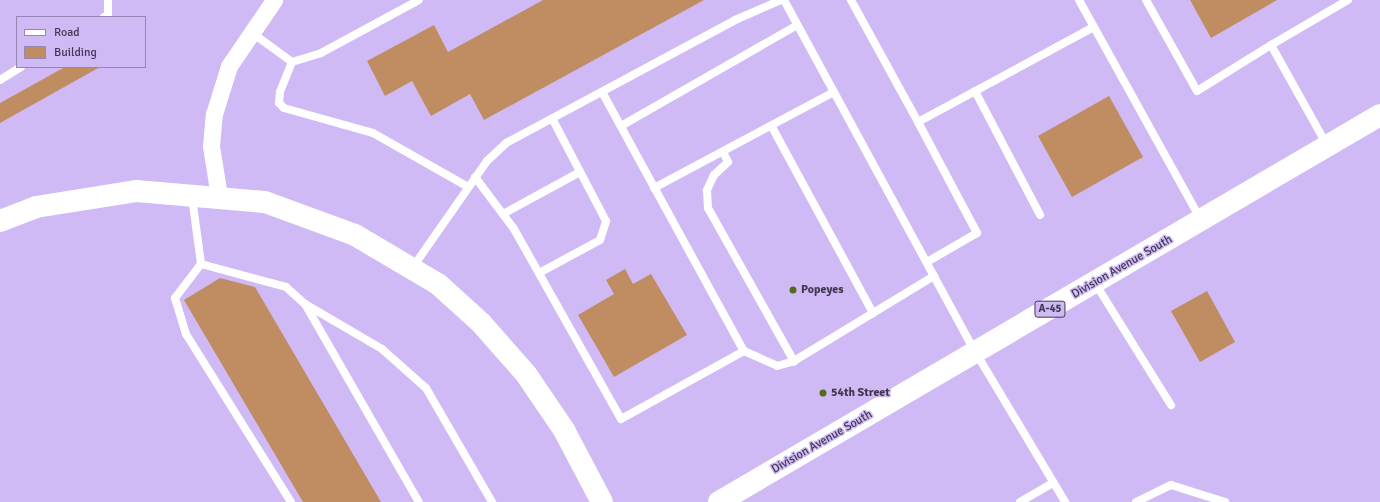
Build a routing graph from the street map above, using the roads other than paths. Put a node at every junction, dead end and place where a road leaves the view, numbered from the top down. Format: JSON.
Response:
{"nodes":[{"id":1,"x":108,"y":0,"type":"edge"},
{"id":2,"x":274,"y":0,"type":"edge"},
{"id":3,"x":420,"y":0,"type":"edge"},
{"id":4,"x":781,"y":0,"type":"edge"},
{"id":5,"x":784,"y":0,"type":"edge"},
{"id":6,"x":851,"y":0,"type":"edge"},
{"id":7,"x":1080,"y":0,"type":"edge"},
{"id":8,"x":1146,"y":0,"type":"edge"},
{"id":9,"x":1348,"y":0,"type":"edge"},
{"id":10,"x":106,"y":16,"type":"edge"},
{"id":11,"x":797,"y":25,"type":"junction"},
{"id":12,"x":1094,"y":26,"type":"junction"},
{"id":13,"x":250,"y":32,"type":"junction"},
{"id":14,"x":1271,"y":45,"type":"junction"},
{"id":15,"x":292,"y":62,"type":"junction"},
{"id":16,"x":19,"y":68,"type":"edge"},
{"id":17,"x":0,"y":80,"type":"edge"},
{"id":18,"x":975,"y":91,"type":"junction"},
{"id":19,"x":602,"y":92,"type":"junction"},
{"id":20,"x":834,"y":92,"type":"junction"},
{"id":21,"x":1380,"y":115,"type":"edge"},
{"id":22,"x":552,"y":118,"type":"junction"},
{"id":23,"x":918,"y":122,"type":"junction"},
{"id":24,"x":621,"y":126,"type":"junction"},
{"id":25,"x":772,"y":127,"type":"junction"},
{"id":26,"x":1327,"y":146,"type":"junction"},
{"id":27,"x":723,"y":152,"type":"junction"},
{"id":28,"x":580,"y":172,"type":"junction"},
{"id":29,"x":475,"y":177,"type":"junction"},
{"id":30,"x":468,"y":188,"type":"junction"},
{"id":31,"x":654,"y":188,"type":"junction"},
{"id":32,"x":191,"y":195,"type":"junction"},
{"id":33,"x":219,"y":196,"type":"junction"},
{"id":34,"x":503,"y":214,"type":"junction"},
{"id":35,"x":1040,"y":215,"type":"dead end"},
{"id":36,"x":1201,"y":220,"type":"junction"},
{"id":37,"x":0,"y":221,"type":"edge"},
{"id":38,"x":926,"y":262,"type":"junction"},
{"id":39,"x":201,"y":264,"type":"junction"},
{"id":40,"x":412,"y":268,"type":"junction"},
{"id":41,"x":539,"y":273,"type":"junction"},
{"id":42,"x":934,"y":276,"type":"junction"},
{"id":43,"x":1094,"y":283,"type":"junction"},
{"id":44,"x":305,"y":304,"type":"junction"},
{"id":45,"x":873,"y":313,"type":"junction"},
{"id":46,"x":744,"y":351,"type":"junction"},
{"id":47,"x":976,"y":353,"type":"junction"},
{"id":48,"x":794,"y":361,"type":"junction"},
{"id":49,"x":1171,"y":405,"type":"dead end"},
{"id":50,"x":1053,"y":482,"type":"junction"},
{"id":51,"x":291,"y":502,"type":"edge"},
{"id":52,"x":419,"y":502,"type":"edge"},
{"id":53,"x":492,"y":502,"type":"edge"},
{"id":54,"x":602,"y":502,"type":"edge"},
{"id":55,"x":719,"y":502,"type":"edge"},
{"id":56,"x":1020,"y":502,"type":"edge"},
{"id":57,"x":1064,"y":502,"type":"edge"},
{"id":58,"x":1136,"y":502,"type":"edge"},
{"id":59,"x":1225,"y":502,"type":"edge"}],
"edges":[{"from":1,"to":10,"type":"lane"},
{"from":2,"to":13,"type":"street"},
{"from":3,"to":15,"type":"lane"},
{"from":4,"to":19,"type":"lane"},
{"from":5,"to":11,"type":"lane"},
{"from":6,"to":23,"type":"lane"},
{"from":7,"to":12,"type":"lane"},
{"from":8,"to":14,"type":"lane"},
{"from":9,"to":14,"type":"lane"},
{"from":11,"to":20,"type":"lane"},
{"from":11,"to":24,"type":"lane"},
{"from":12,"to":18,"type":"lane"},
{"from":12,"to":36,"type":"lane"},
{"from":13,"to":15,"type":"lane"},
{"from":13,"to":33,"type":"street"},
{"from":14,"to":26,"type":"lane"},
{"from":15,"to":30,"type":"lane"},
{"from":16,"to":17,"type":"lane"},
{"from":18,"to":23,"type":"lane"},
{"from":18,"to":35,"type":"lane"},
{"from":19,"to":22,"type":"lane"},
{"from":19,"to":24,"type":"lane"},
{"from":20,"to":25,"type":"lane"},
{"from":20,"to":38,"type":"lane"},
{"from":21,"to":26,"type":"main road","name":"Division Avenue South","number":"A-45"},
{"from":22,"to":28,"type":"lane"},
{"from":22,"to":29,"type":"lane"},
{"from":23,"to":38,"type":"lane"},
{"from":24,"to":31,"type":"lane"},
{"from":25,"to":27,"type":"lane"},
{"from":25,"to":45,"type":"lane"},
{"from":26,"to":36,"type":"main road","name":"Division Avenue South","number":"A-45"},
{"from":27,"to":31,"type":"lane"},
{"from":27,"to":48,"type":"lane"},
{"from":28,"to":34,"type":"lane"},
{"from":28,"to":41,"type":"lane"},
{"from":29,"to":30,"type":"lane"},
{"from":29,"to":34,"type":"lane"},
{"from":30,"to":40,"type":"lane"},
{"from":31,"to":46,"type":"lane"},
{"from":32,"to":33,"type":"main road"},
{"from":32,"to":37,"type":"main road"},
{"from":32,"to":39,"type":"lane"},
{"from":33,"to":40,"type":"main road"},
{"from":34,"to":41,"type":"lane"},
{"from":36,"to":43,"type":"main road","name":"Division Avenue South","number":"A-45"},
{"from":38,"to":42,"type":"lane"},
{"from":39,"to":44,"type":"lane"},
{"from":39,"to":51,"type":"lane"},
{"from":40,"to":54,"type":"main road"},
{"from":41,"to":46,"type":"lane"},
{"from":42,"to":45,"type":"lane"},
{"from":42,"to":47,"type":"lane"},
{"from":43,"to":47,"type":"main road","name":"Division Avenue South","number":"A-45"},
{"from":43,"to":49,"type":"lane"},
{"from":44,"to":52,"type":"lane"},
{"from":44,"to":53,"type":"lane"},
{"from":45,"to":48,"type":"lane"},
{"from":46,"to":48,"type":"lane"},
{"from":47,"to":50,"type":"lane"},
{"from":47,"to":55,"type":"main road","name":"Division Avenue South","number":"A-45"},
{"from":50,"to":56,"type":"lane"},
{"from":50,"to":57,"type":"lane"},
{"from":58,"to":59,"type":"lane"}]}
